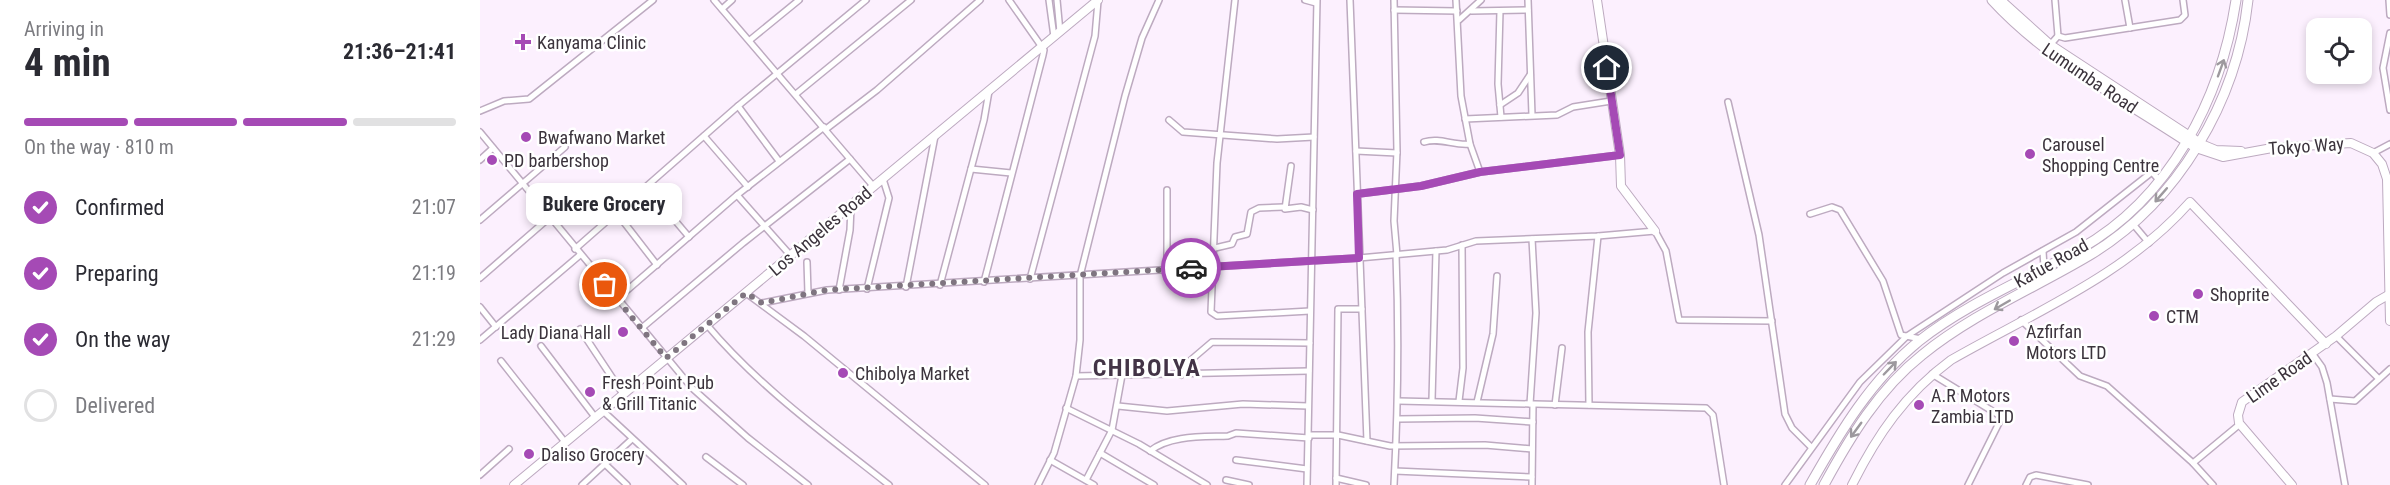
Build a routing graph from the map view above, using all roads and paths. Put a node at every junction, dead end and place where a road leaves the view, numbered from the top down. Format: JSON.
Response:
{"nodes":[{"id":1,"x":653,"y":0,"type":"edge"},
{"id":2,"x":714,"y":0,"type":"edge"},
{"id":3,"x":732,"y":0,"type":"edge"},
{"id":4,"x":799,"y":0,"type":"edge"},
{"id":5,"x":911,"y":0,"type":"edge"},
{"id":6,"x":980,"y":0,"type":"edge"},
{"id":7,"x":1009,"y":0,"type":"edge"},
{"id":8,"x":1049,"y":0,"type":"edge"},
{"id":9,"x":1056,"y":0,"type":"edge"},
{"id":10,"x":1098,"y":0,"type":"edge"},
{"id":11,"x":1159,"y":0,"type":"edge"},
{"id":12,"x":1235,"y":0,"type":"edge"},
{"id":13,"x":1305,"y":0,"type":"edge"},
{"id":14,"x":1350,"y":0,"type":"edge"},
{"id":15,"x":1394,"y":0,"type":"edge"},
{"id":16,"x":1456,"y":0,"type":"edge"},
{"id":17,"x":1481,"y":0,"type":"edge"},
{"id":18,"x":1528,"y":0,"type":"edge"},
{"id":19,"x":1597,"y":0,"type":"edge"},
{"id":20,"x":1992,"y":0,"type":"edge"},
{"id":21,"x":2000,"y":0,"type":"edge"},
{"id":22,"x":2055,"y":0,"type":"edge"},
{"id":23,"x":2125,"y":0,"type":"edge"},
{"id":24,"x":2183,"y":0,"type":"edge"},
{"id":25,"x":2236,"y":0,"type":"edge"},
{"id":26,"x":2248,"y":0,"type":"edge"},
{"id":27,"x":2388,"y":0,"type":"edge"},
{"id":28,"x":863,"y":1,"type":"edge"},
{"id":29,"x":1316,"y":2,"type":"edge"},
{"id":30,"x":722,"y":9,"type":"junction"},
{"id":31,"x":1394,"y":10,"type":"junction"},
{"id":32,"x":1528,"y":10,"type":"junction"},
{"id":33,"x":1457,"y":11,"type":"junction"},
{"id":34,"x":1471,"y":11,"type":"junction"},
{"id":35,"x":1500,"y":11,"type":"junction"},
{"id":36,"x":2390,"y":15,"type":"edge"},
{"id":37,"x":1459,"y":20,"type":"junction"},
{"id":38,"x":2130,"y":28,"type":"junction"},
{"id":39,"x":2390,"y":33,"type":"edge"},
{"id":40,"x":1057,"y":34,"type":"junction"},
{"id":41,"x":2058,"y":36,"type":"junction"},
{"id":42,"x":750,"y":40,"type":"junction"},
{"id":43,"x":1041,"y":47,"type":"junction"},
{"id":44,"x":2048,"y":47,"type":"junction"},
{"id":45,"x":777,"y":73,"type":"junction"},
{"id":46,"x":1530,"y":75,"type":"junction"},
{"id":47,"x":989,"y":89,"type":"junction"},
{"id":48,"x":796,"y":94,"type":"junction"},
{"id":49,"x":1611,"y":101,"type":"junction"},
{"id":50,"x":1728,"y":102,"type":"dead end"},
{"id":51,"x":1500,"y":105,"type":"junction"},
{"id":52,"x":738,"y":106,"type":"junction"},
{"id":53,"x":2390,"y":110,"type":"edge"},
{"id":54,"x":480,"y":111,"type":"edge"},
{"id":55,"x":1532,"y":115,"type":"junction"},
{"id":56,"x":1501,"y":117,"type":"junction"},
{"id":57,"x":1465,"y":119,"type":"junction"},
{"id":58,"x":1169,"y":120,"type":"dead end"},
{"id":59,"x":2198,"y":122,"type":"junction"},
{"id":60,"x":825,"y":128,"type":"junction"},
{"id":61,"x":480,"y":132,"type":"edge"},
{"id":62,"x":2178,"y":132,"type":"junction"},
{"id":63,"x":1221,"y":133,"type":"junction"},
{"id":64,"x":704,"y":136,"type":"junction"},
{"id":65,"x":935,"y":136,"type":"junction"},
{"id":66,"x":1314,"y":137,"type":"junction"},
{"id":67,"x":1424,"y":142,"type":"dead end"},
{"id":68,"x":2193,"y":142,"type":"junction"},
{"id":69,"x":1470,"y":144,"type":"junction"},
{"id":70,"x":2390,"y":144,"type":"edge"},
{"id":71,"x":565,"y":147,"type":"dead end"},
{"id":72,"x":494,"y":148,"type":"junction"},
{"id":73,"x":1356,"y":151,"type":"junction"},
{"id":74,"x":1397,"y":153,"type":"junction"},
{"id":75,"x":2373,"y":153,"type":"junction"},
{"id":76,"x":1620,"y":155,"type":"junction"},
{"id":77,"x":850,"y":159,"type":"junction"},
{"id":78,"x":480,"y":160,"type":"edge"},
{"id":79,"x":779,"y":161,"type":"junction"},
{"id":80,"x":2174,"y":161,"type":"junction"},
{"id":81,"x":1291,"y":166,"type":"dead end"},
{"id":82,"x":970,"y":169,"type":"junction"},
{"id":83,"x":1480,"y":172,"type":"junction"},
{"id":84,"x":1011,"y":173,"type":"junction"},
{"id":85,"x":883,"y":179,"type":"junction"},
{"id":86,"x":2159,"y":180,"type":"junction"},
{"id":87,"x":521,"y":183,"type":"junction"},
{"id":88,"x":748,"y":187,"type":"junction"},
{"id":89,"x":874,"y":187,"type":"junction"},
{"id":90,"x":1396,"y":188,"type":"junction"},
{"id":91,"x":1167,"y":190,"type":"dead end"},
{"id":92,"x":1357,"y":194,"type":"junction"},
{"id":93,"x":737,"y":195,"type":"junction"},
{"id":94,"x":850,"y":207,"type":"junction"},
{"id":95,"x":1284,"y":207,"type":"junction"},
{"id":96,"x":1313,"y":210,"type":"junction"},
{"id":97,"x":666,"y":211,"type":"dead end"},
{"id":98,"x":616,"y":212,"type":"junction"},
{"id":99,"x":1810,"y":214,"type":"dead end"},
{"id":100,"x":549,"y":218,"type":"junction"},
{"id":101,"x":480,"y":220,"type":"edge"},
{"id":102,"x":2133,"y":224,"type":"junction"},
{"id":103,"x":765,"y":225,"type":"junction"},
{"id":104,"x":1655,"y":231,"type":"junction"},
{"id":105,"x":1598,"y":236,"type":"junction"},
{"id":106,"x":689,"y":237,"type":"junction"},
{"id":107,"x":1532,"y":239,"type":"junction"},
{"id":108,"x":2149,"y":243,"type":"junction"},
{"id":109,"x":1462,"y":245,"type":"junction"},
{"id":110,"x":1215,"y":248,"type":"junction"},
{"id":111,"x":575,"y":249,"type":"junction"},
{"id":112,"x":1436,"y":251,"type":"junction"},
{"id":113,"x":2043,"y":251,"type":"junction"},
{"id":114,"x":580,"y":255,"type":"junction"},
{"id":115,"x":1396,"y":255,"type":"junction"},
{"id":116,"x":791,"y":256,"type":"junction"},
{"id":117,"x":1359,"y":258,"type":"junction"},
{"id":118,"x":1312,"y":261,"type":"junction"},
{"id":119,"x":807,"y":262,"type":"dead end"},
{"id":120,"x":657,"y":265,"type":"junction"},
{"id":121,"x":1214,"y":267,"type":"junction"},
{"id":122,"x":2044,"y":268,"type":"junction"},
{"id":123,"x":1167,"y":270,"type":"junction"},
{"id":124,"x":1080,"y":276,"type":"junction"},
{"id":125,"x":1497,"y":276,"type":"dead end"},
{"id":126,"x":480,"y":278,"type":"edge"},
{"id":127,"x":1030,"y":279,"type":"junction"},
{"id":128,"x":984,"y":282,"type":"junction"},
{"id":129,"x":940,"y":285,"type":"junction"},
{"id":130,"x":906,"y":287,"type":"junction"},
{"id":131,"x":867,"y":289,"type":"junction"},
{"id":132,"x":839,"y":290,"type":"junction"},
{"id":133,"x":746,"y":293,"type":"junction"},
{"id":134,"x":808,"y":293,"type":"junction"},
{"id":135,"x":2389,"y":295,"type":"edge"},
{"id":136,"x":617,"y":299,"type":"junction"},
{"id":137,"x":762,"y":303,"type":"junction"},
{"id":138,"x":480,"y":307,"type":"edge"},
{"id":139,"x":1362,"y":309,"type":"junction"},
{"id":140,"x":1310,"y":311,"type":"junction"},
{"id":141,"x":2021,"y":320,"type":"junction"},
{"id":142,"x":1772,"y":321,"type":"junction"},
{"id":143,"x":2390,"y":321,"type":"edge"},
{"id":144,"x":707,"y":325,"type":"junction"},
{"id":145,"x":496,"y":327,"type":"junction"},
{"id":146,"x":643,"y":327,"type":"junction"},
{"id":147,"x":580,"y":329,"type":"dead end"},
{"id":148,"x":1907,"y":336,"type":"junction"},
{"id":149,"x":2336,"y":336,"type":"junction"},
{"id":150,"x":1921,"y":339,"type":"junction"},
{"id":151,"x":480,"y":340,"type":"edge"},
{"id":152,"x":1310,"y":343,"type":"junction"},
{"id":153,"x":2326,"y":344,"type":"junction"},
{"id":154,"x":541,"y":346,"type":"dead end"},
{"id":155,"x":1562,"y":348,"type":"dead end"},
{"id":156,"x":2312,"y":353,"type":"junction"},
{"id":157,"x":666,"y":358,"type":"junction"},
{"id":158,"x":501,"y":361,"type":"dead end"},
{"id":159,"x":2390,"y":369,"type":"edge"},
{"id":160,"x":1309,"y":371,"type":"junction"},
{"id":161,"x":1932,"y":374,"type":"junction"},
{"id":162,"x":1122,"y":375,"type":"junction"},
{"id":163,"x":1181,"y":375,"type":"junction"},
{"id":164,"x":1076,"y":376,"type":"junction"},
{"id":165,"x":2379,"y":379,"type":"junction"},
{"id":166,"x":1860,"y":382,"type":"junction"},
{"id":167,"x":623,"y":394,"type":"junction"},
{"id":168,"x":1865,"y":397,"type":"junction"},
{"id":169,"x":2330,"y":399,"type":"junction"},
{"id":170,"x":1432,"y":400,"type":"junction"},
{"id":171,"x":1398,"y":401,"type":"junction"},
{"id":172,"x":1459,"y":401,"type":"junction"},
{"id":173,"x":1478,"y":402,"type":"junction"},
{"id":174,"x":1532,"y":404,"type":"junction"},
{"id":175,"x":1555,"y":405,"type":"junction"},
{"id":176,"x":1589,"y":405,"type":"junction"},
{"id":177,"x":1118,"y":406,"type":"junction"},
{"id":178,"x":1308,"y":406,"type":"junction"},
{"id":179,"x":1066,"y":408,"type":"junction"},
{"id":180,"x":603,"y":411,"type":"junction"},
{"id":181,"x":596,"y":417,"type":"junction"},
{"id":182,"x":1398,"y":419,"type":"junction"},
{"id":183,"x":1533,"y":422,"type":"junction"},
{"id":184,"x":2240,"y":424,"type":"junction"},
{"id":185,"x":1112,"y":430,"type":"junction"},
{"id":186,"x":1338,"y":435,"type":"junction"},
{"id":187,"x":1309,"y":437,"type":"junction"},
{"id":188,"x":632,"y":439,"type":"junction"},
{"id":189,"x":1368,"y":441,"type":"junction"},
{"id":190,"x":565,"y":442,"type":"junction"},
{"id":191,"x":1398,"y":445,"type":"junction"},
{"id":192,"x":1811,"y":447,"type":"junction"},
{"id":193,"x":509,"y":449,"type":"dead end"},
{"id":194,"x":1532,"y":449,"type":"junction"},
{"id":195,"x":1150,"y":451,"type":"junction"},
{"id":196,"x":1100,"y":453,"type":"junction"},
{"id":197,"x":706,"y":457,"type":"dead end"},
{"id":198,"x":1050,"y":460,"type":"junction"},
{"id":199,"x":1236,"y":460,"type":"dead end"},
{"id":200,"x":2193,"y":463,"type":"junction"},
{"id":201,"x":606,"y":465,"type":"junction"},
{"id":202,"x":1307,"y":468,"type":"junction"},
{"id":203,"x":1395,"y":471,"type":"junction"},
{"id":204,"x":480,"y":475,"type":"edge"},
{"id":205,"x":1532,"y":477,"type":"junction"},
{"id":206,"x":1086,"y":480,"type":"junction"},
{"id":207,"x":1226,"y":480,"type":"dead end"},
{"id":208,"x":1336,"y":482,"type":"edge"},
{"id":209,"x":514,"y":485,"type":"edge"},
{"id":210,"x":582,"y":485,"type":"edge"},
{"id":211,"x":627,"y":485,"type":"edge"},
{"id":212,"x":683,"y":485,"type":"edge"},
{"id":213,"x":743,"y":485,"type":"edge"},
{"id":214,"x":808,"y":485,"type":"edge"},
{"id":215,"x":889,"y":485,"type":"edge"},
{"id":216,"x":985,"y":485,"type":"edge"},
{"id":217,"x":1038,"y":485,"type":"edge"},
{"id":218,"x":1094,"y":485,"type":"edge"},
{"id":219,"x":1154,"y":485,"type":"edge"},
{"id":220,"x":1207,"y":485,"type":"edge"},
{"id":221,"x":1249,"y":485,"type":"edge"},
{"id":222,"x":1307,"y":485,"type":"edge"},
{"id":223,"x":1366,"y":485,"type":"edge"},
{"id":224,"x":1394,"y":485,"type":"edge"},
{"id":225,"x":1532,"y":485,"type":"edge"},
{"id":226,"x":1724,"y":485,"type":"edge"},
{"id":227,"x":1785,"y":485,"type":"edge"},
{"id":228,"x":1810,"y":485,"type":"edge"},
{"id":229,"x":1824,"y":485,"type":"edge"},
{"id":230,"x":1852,"y":485,"type":"edge"},
{"id":231,"x":1968,"y":485,"type":"edge"},
{"id":232,"x":2026,"y":485,"type":"edge"},
{"id":233,"x":2088,"y":485,"type":"edge"},
{"id":234,"x":2213,"y":485,"type":"edge"},
{"id":235,"x":2292,"y":485,"type":"edge"},
{"id":236,"x":2345,"y":485,"type":"edge"}],
"edges":[{"from":1,"to":54,"type":"street"},
{"from":2,"to":30,"type":"street"},
{"from":3,"to":30,"type":"street"},
{"from":4,"to":42,"type":"street"},
{"from":5,"to":48,"type":"street"},
{"from":6,"to":60,"type":"street"},
{"from":7,"to":43,"type":"street"},
{"from":8,"to":40,"type":"street"},
{"from":9,"to":40,"type":"street"},
{"from":10,"to":40,"type":"street","name":"Los Angeles Road"},
{"from":10,"to":127,"type":"street"},
{"from":11,"to":124,"type":"street"},
{"from":12,"to":63,"type":"street"},
{"from":13,"to":29,"type":"street"},
{"from":14,"to":73,"type":"street"},
{"from":15,"to":31,"type":"street"},
{"from":16,"to":33,"type":"street"},
{"from":17,"to":34,"type":"street"},
{"from":18,"to":32,"type":"street"},
{"from":19,"to":49,"type":"street"},
{"from":20,"to":44,"type":"main road","name":"Lumumba Road"},
{"from":21,"to":44,"type":"main road","name":"Lumumba Road"},
{"from":22,"to":41,"type":"street"},
{"from":23,"to":38,"type":"street"},
{"from":24,"to":38,"type":"street"},
{"from":59,"to":25,"type":"main road","name":"Kafue Road","one_way":true},
{"from":26,"to":68,"type":"main road","name":"Kafue Road"},
{"from":27,"to":36,"type":"street"},
{"from":28,"to":45,"type":"street"},
{"from":29,"to":66,"type":"street"},
{"from":30,"to":42,"type":"street"},
{"from":31,"to":33,"type":"street"},
{"from":31,"to":74,"type":"street"},
{"from":32,"to":35,"type":"street"},
{"from":32,"to":46,"type":"street"},
{"from":33,"to":37,"type":"street"},
{"from":34,"to":35,"type":"street"},
{"from":34,"to":37,"type":"street"},
{"from":35,"to":51,"type":"street"},
{"from":37,"to":57,"type":"street"},
{"from":38,"to":41,"type":"street"},
{"from":39,"to":53,"type":"street"},
{"from":40,"to":43,"type":"street","name":"Los Angeles Road"},
{"from":41,"to":44,"type":"street"},
{"from":42,"to":45,"type":"street"},
{"from":43,"to":47,"type":"street","name":"Los Angeles Road"},
{"from":43,"to":84,"type":"street"},
{"from":44,"to":62,"type":"main road","name":"Lumumba Road"},
{"from":45,"to":48,"type":"street"},
{"from":45,"to":52,"type":"street"},
{"from":46,"to":51,"type":"street"},
{"from":46,"to":55,"type":"street"},
{"from":47,"to":65,"type":"street","name":"Los Angeles Road"},
{"from":47,"to":82,"type":"street"},
{"from":48,"to":60,"type":"street"},
{"from":49,"to":55,"type":"street"},
{"from":49,"to":76,"type":"street"},
{"from":50,"to":142,"type":"street"},
{"from":51,"to":56,"type":"street"},
{"from":52,"to":64,"type":"street"},
{"from":52,"to":79,"type":"street"},
{"from":55,"to":56,"type":"street"},
{"from":56,"to":57,"type":"street"},
{"from":57,"to":69,"type":"street"},
{"from":58,"to":63,"type":"street"},
{"from":59,"to":62,"type":"main road"},
{"from":59,"to":68,"type":"main road","name":"Kafue Road"},
{"from":60,"to":77,"type":"street"},
{"from":60,"to":79,"type":"street"},
{"from":61,"to":72,"type":"street"},
{"from":62,"to":68,"type":"main road","name":"Lumumba Road"},
{"from":62,"to":80,"type":"main road"},
{"from":63,"to":66,"type":"street"},
{"from":63,"to":110,"type":"street"},
{"from":64,"to":88,"type":"street"},
{"from":64,"to":98,"type":"street"},
{"from":65,"to":85,"type":"street","name":"Los Angeles Road"},
{"from":65,"to":130,"type":"street"},
{"from":66,"to":96,"type":"street"},
{"from":67,"to":69,"type":"street"},
{"from":68,"to":75,"type":"street","name":"Tokyo Way"},
{"from":68,"to":80,"type":"main road","name":"Kafue Road"},
{"from":68,"to":102,"type":"main road","name":"Kafue Road","one_way":true},
{"from":69,"to":83,"type":"street"},
{"from":70,"to":75,"type":"street"},
{"from":71,"to":87,"type":"street"},
{"from":72,"to":78,"type":"street"},
{"from":72,"to":87,"type":"street"},
{"from":73,"to":74,"type":"street"},
{"from":73,"to":92,"type":"street"},
{"from":74,"to":90,"type":"street"},
{"from":75,"to":135,"type":"street"},
{"from":76,"to":83,"type":"street"},
{"from":76,"to":104,"type":"street"},
{"from":77,"to":89,"type":"street"},
{"from":77,"to":103,"type":"street"},
{"from":79,"to":88,"type":"street"},
{"from":80,"to":86,"type":"main road","name":"Kafue Road"},
{"from":81,"to":95,"type":"street"},
{"from":82,"to":84,"type":"street"},
{"from":82,"to":129,"type":"street"},
{"from":83,"to":90,"type":"street"},
{"from":84,"to":128,"type":"street"},
{"from":85,"to":89,"type":"street","name":"Los Angeles Road"},
{"from":85,"to":131,"type":"street"},
{"from":86,"to":113,"type":"street"},
{"from":86,"to":122,"type":"main road","name":"Kafue Road"},
{"from":87,"to":100,"type":"street"},
{"from":87,"to":101,"type":"street"},
{"from":88,"to":93,"type":"street"},
{"from":89,"to":94,"type":"street","name":"Los Angeles Road"},
{"from":90,"to":92,"type":"street"},
{"from":90,"to":115,"type":"street"},
{"from":91,"to":123,"type":"street"},
{"from":92,"to":117,"type":"street"},
{"from":93,"to":103,"type":"street"},
{"from":93,"to":106,"type":"street"},
{"from":94,"to":116,"type":"street","name":"Los Angeles Road"},
{"from":94,"to":132,"type":"street"},
{"from":95,"to":96,"type":"street"},
{"from":95,"to":110,"type":"street"},
{"from":96,"to":118,"type":"street"},
{"from":97,"to":106,"type":"street"},
{"from":98,"to":111,"type":"street"},
{"from":98,"to":120,"type":"street"},
{"from":99,"to":148,"type":"street"},
{"from":100,"to":111,"type":"street"},
{"from":100,"to":126,"type":"street"},
{"from":102,"to":108,"type":"street"},
{"from":102,"to":229,"type":"main road","name":"Kafue Road","one_way":true},
{"from":103,"to":116,"type":"street"},
{"from":103,"to":146,"type":"street"},
{"from":104,"to":105,"type":"street"},
{"from":104,"to":142,"type":"street"},
{"from":105,"to":107,"type":"street"},
{"from":105,"to":176,"type":"street"},
{"from":106,"to":120,"type":"street"},
{"from":107,"to":109,"type":"street"},
{"from":107,"to":174,"type":"street"},
{"from":108,"to":141,"type":"street"},
{"from":108,"to":153,"type":"street"},
{"from":109,"to":112,"type":"street"},
{"from":109,"to":172,"type":"street"},
{"from":110,"to":121,"type":"street"},
{"from":111,"to":114,"type":"street"},
{"from":112,"to":115,"type":"street"},
{"from":112,"to":170,"type":"street"},
{"from":113,"to":122,"type":"street"},
{"from":113,"to":148,"type":"street"},
{"from":114,"to":136,"type":"street"},
{"from":114,"to":145,"type":"street"},
{"from":115,"to":117,"type":"street"},
{"from":115,"to":171,"type":"street"},
{"from":116,"to":133,"type":"street","name":"Los Angeles Road"},
{"from":117,"to":118,"type":"street"},
{"from":117,"to":139,"type":"street"},
{"from":118,"to":121,"type":"street"},
{"from":118,"to":140,"type":"street"},
{"from":119,"to":134,"type":"street"},
{"from":120,"to":136,"type":"street"},
{"from":121,"to":123,"type":"street"},
{"from":121,"to":140,"type":"street"},
{"from":122,"to":150,"type":"main road","name":"Kafue Road"},
{"from":123,"to":124,"type":"street"},
{"from":124,"to":127,"type":"street"},
{"from":124,"to":164,"type":"street"},
{"from":125,"to":173,"type":"street"},
{"from":127,"to":128,"type":"street"},
{"from":128,"to":129,"type":"street"},
{"from":129,"to":130,"type":"street"},
{"from":130,"to":131,"type":"street"},
{"from":131,"to":132,"type":"street"},
{"from":132,"to":134,"type":"street"},
{"from":133,"to":137,"type":"street"},
{"from":133,"to":144,"type":"street","name":"Los Angeles Road"},
{"from":134,"to":137,"type":"street"},
{"from":135,"to":143,"type":"street"},
{"from":135,"to":149,"type":"street","name":"Lime Road"},
{"from":136,"to":146,"type":"street"},
{"from":137,"to":216,"type":"street"},
{"from":138,"to":145,"type":"street"},
{"from":139,"to":186,"type":"street"},
{"from":139,"to":189,"type":"street"},
{"from":140,"to":152,"type":"street"},
{"from":141,"to":161,"type":"street"},
{"from":141,"to":200,"type":"street"},
{"from":142,"to":192,"type":"street"},
{"from":144,"to":157,"type":"street","name":"Los Angeles Road"},
{"from":144,"to":215,"type":"street"},
{"from":145,"to":151,"type":"street"},
{"from":146,"to":157,"type":"street"},
{"from":147,"to":167,"type":"street"},
{"from":148,"to":150,"type":"street"},
{"from":148,"to":166,"type":"street"},
{"from":149,"to":153,"type":"street","name":"Lime Road"},
{"from":149,"to":165,"type":"street"},
{"from":168,"to":150,"type":"main road","name":"Kafue Road","one_way":true},
{"from":152,"to":160,"type":"street"},
{"from":152,"to":163,"type":"street"},
{"from":153,"to":156,"type":"street","name":"Lime Road"},
{"from":154,"to":181,"type":"street"},
{"from":155,"to":175,"type":"street"},
{"from":156,"to":169,"type":"street"},
{"from":156,"to":184,"type":"street","name":"Lime Road"},
{"from":157,"to":167,"type":"street","name":"Los Angeles Road"},
{"from":157,"to":214,"type":"street"},
{"from":158,"to":190,"type":"street"},
{"from":159,"to":165,"type":"street"},
{"from":160,"to":163,"type":"street"},
{"from":160,"to":178,"type":"street"},
{"from":161,"to":230,"type":"street"},
{"from":161,"to":231,"type":"street"},
{"from":162,"to":163,"type":"street"},
{"from":162,"to":164,"type":"street"},
{"from":162,"to":177,"type":"street"},
{"from":164,"to":179,"type":"street"},
{"from":165,"to":169,"type":"street"},
{"from":166,"to":168,"type":"street"},
{"from":166,"to":192,"type":"street"},
{"from":167,"to":180,"type":"street","name":"Los Angeles Road"},
{"from":168,"to":228,"type":"main road","name":"Kafue Road"},
{"from":169,"to":236,"type":"street"},
{"from":170,"to":171,"type":"street"},
{"from":170,"to":172,"type":"street"},
{"from":171,"to":182,"type":"street"},
{"from":172,"to":173,"type":"street"},
{"from":173,"to":174,"type":"street"},
{"from":174,"to":175,"type":"street"},
{"from":174,"to":183,"type":"street"},
{"from":175,"to":176,"type":"street"},
{"from":176,"to":226,"type":"street"},
{"from":177,"to":178,"type":"street"},
{"from":177,"to":185,"type":"street"},
{"from":178,"to":187,"type":"street"},
{"from":179,"to":185,"type":"street"},
{"from":179,"to":198,"type":"street"},
{"from":180,"to":181,"type":"street","name":"Los Angeles Road"},
{"from":180,"to":188,"type":"street"},
{"from":181,"to":190,"type":"street","name":"Los Angeles Road"},
{"from":182,"to":183,"type":"street"},
{"from":182,"to":191,"type":"street"},
{"from":183,"to":194,"type":"street"},
{"from":184,"to":200,"type":"street"},
{"from":184,"to":235,"type":"street"},
{"from":185,"to":195,"type":"street"},
{"from":185,"to":196,"type":"street"},
{"from":186,"to":187,"type":"street"},
{"from":186,"to":189,"type":"street"},
{"from":186,"to":208,"type":"street"},
{"from":187,"to":195,"type":"street"},
{"from":187,"to":202,"type":"street"},
{"from":188,"to":201,"type":"street"},
{"from":188,"to":212,"type":"street"},
{"from":189,"to":191,"type":"street"},
{"from":190,"to":209,"type":"street","name":"Los Angeles Road"},
{"from":191,"to":194,"type":"street"},
{"from":191,"to":203,"type":"street"},
{"from":192,"to":227,"type":"street"},
{"from":193,"to":204,"type":"street"},
{"from":194,"to":205,"type":"street"},
{"from":195,"to":220,"type":"street"},
{"from":196,"to":206,"type":"street"},
{"from":196,"to":219,"type":"street"},
{"from":197,"to":213,"type":"street"},
{"from":198,"to":206,"type":"street"},
{"from":198,"to":217,"type":"street"},
{"from":199,"to":202,"type":"street"},
{"from":200,"to":234,"type":"street"},
{"from":201,"to":210,"type":"street"},
{"from":201,"to":211,"type":"street"},
{"from":202,"to":222,"type":"street"},
{"from":203,"to":205,"type":"street"},
{"from":203,"to":224,"type":"street"},
{"from":205,"to":225,"type":"street"},
{"from":206,"to":218,"type":"street"},
{"from":207,"to":221,"type":"street"},
{"from":208,"to":223,"type":"street"},
{"from":232,"to":233,"type":"street"}]}
